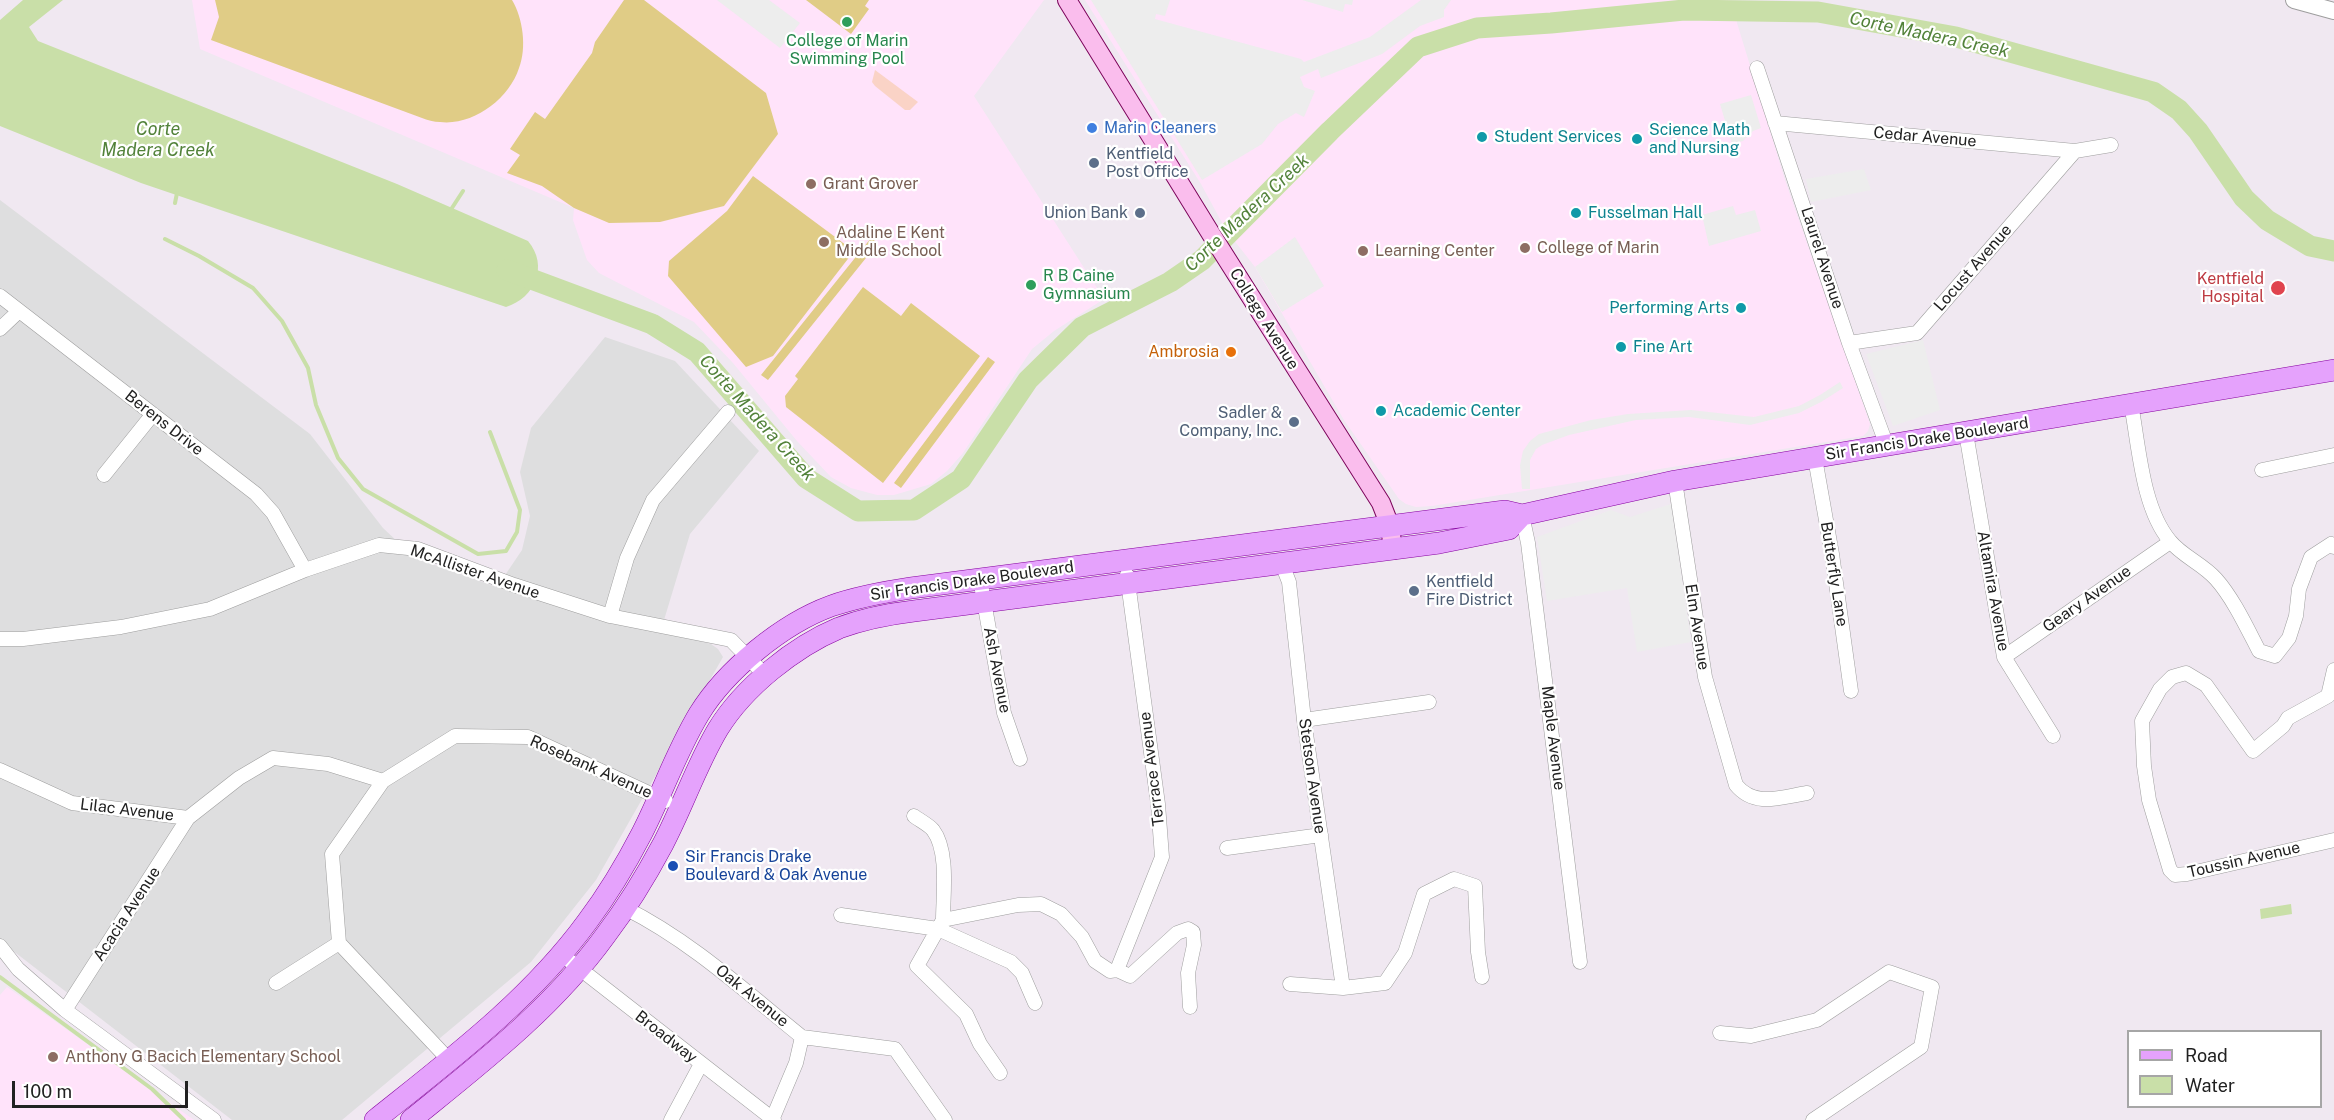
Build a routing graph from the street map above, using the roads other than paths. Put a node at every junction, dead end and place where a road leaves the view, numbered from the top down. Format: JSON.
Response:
{"nodes":[{"id":1,"x":1067,"y":0,"type":"edge"},
{"id":2,"x":2297,"y":1,"type":"edge"},
{"id":3,"x":2334,"y":11,"type":"edge"},
{"id":4,"x":1757,"y":68,"type":"dead end"},
{"id":5,"x":1775,"y":123,"type":"junction"},
{"id":6,"x":2111,"y":145,"type":"dead end"},
{"id":7,"x":2075,"y":151,"type":"junction"},
{"id":8,"x":0,"y":296,"type":"edge"},
{"id":9,"x":19,"y":311,"type":"junction"},
{"id":10,"x":0,"y":329,"type":"edge"},
{"id":11,"x":1849,"y":343,"type":"junction"},
{"id":12,"x":2334,"y":370,"type":"edge"},
{"id":13,"x":2131,"y":404,"type":"junction"},
{"id":14,"x":728,"y":412,"type":"dead end"},
{"id":15,"x":153,"y":414,"type":"junction"},
{"id":16,"x":1966,"y":433,"type":"junction"},
{"id":17,"x":1887,"y":446,"type":"junction"},
{"id":18,"x":2334,"y":455,"type":"edge"},
{"id":19,"x":1815,"y":458,"type":"junction"},
{"id":20,"x":2262,"y":470,"type":"dead end"},
{"id":21,"x":104,"y":475,"type":"dead end"},
{"id":22,"x":1675,"y":481,"type":"junction"},
{"id":23,"x":1522,"y":515,"type":"junction"},
{"id":24,"x":1390,"y":526,"type":"junction"},
{"id":25,"x":2170,"y":542,"type":"junction"},
{"id":26,"x":2334,"y":547,"type":"edge"},
{"id":27,"x":1393,"y":550,"type":"junction"},
{"id":28,"x":1126,"y":560,"type":"junction"},
{"id":29,"x":1282,"y":564,"type":"junction"},
{"id":30,"x":305,"y":570,"type":"junction"},
{"id":31,"x":980,"y":579,"type":"junction"},
{"id":32,"x":1128,"y":583,"type":"junction"},
{"id":33,"x":983,"y":602,"type":"junction"},
{"id":34,"x":610,"y":616,"type":"junction"},
{"id":35,"x":0,"y":639,"type":"edge"},
{"id":36,"x":749,"y":657,"type":"junction"},
{"id":37,"x":2004,"y":657,"type":"junction"},
{"id":38,"x":2334,"y":670,"type":"edge"},
{"id":39,"x":765,"y":675,"type":"junction"},
{"id":40,"x":1851,"y":691,"type":"dead end"},
{"id":41,"x":1429,"y":702,"type":"dead end"},
{"id":42,"x":1304,"y":720,"type":"junction"},
{"id":43,"x":2053,"y":736,"type":"dead end"},
{"id":44,"x":1020,"y":759,"type":"dead end"},
{"id":45,"x":0,"y":770,"type":"edge"},
{"id":46,"x":383,"y":781,"type":"junction"},
{"id":47,"x":1808,"y":793,"type":"dead end"},
{"id":48,"x":659,"y":798,"type":"junction"},
{"id":49,"x":680,"y":808,"type":"junction"},
{"id":50,"x":914,"y":816,"type":"dead end"},
{"id":51,"x":189,"y":818,"type":"junction"},
{"id":52,"x":1321,"y":835,"type":"junction"},
{"id":53,"x":2334,"y":840,"type":"edge"},
{"id":54,"x":1227,"y":848,"type":"dead end"},
{"id":55,"x":626,"y":908,"type":"junction"},
{"id":56,"x":841,"y":915,"type":"dead end"},
{"id":57,"x":940,"y":924,"type":"junction"},
{"id":58,"x":339,"y":943,"type":"junction"},
{"id":59,"x":0,"y":946,"type":"edge"},
{"id":60,"x":561,"y":954,"type":"junction"},
{"id":61,"x":1580,"y":962,"type":"dead end"},
{"id":62,"x":579,"y":969,"type":"junction"},
{"id":63,"x":1117,"y":970,"type":"junction"},
{"id":64,"x":1482,"y":977,"type":"dead end"},
{"id":65,"x":276,"y":983,"type":"dead end"},
{"id":66,"x":1290,"y":984,"type":"dead end"},
{"id":67,"x":1343,"y":988,"type":"junction"},
{"id":68,"x":1035,"y":1003,"type":"dead end"},
{"id":69,"x":1190,"y":1007,"type":"dead end"},
{"id":70,"x":65,"y":1010,"type":"junction"},
{"id":71,"x":1720,"y":1033,"type":"dead end"},
{"id":72,"x":802,"y":1037,"type":"junction"},
{"id":73,"x":449,"y":1060,"type":"junction"},
{"id":74,"x":701,"y":1064,"type":"junction"},
{"id":75,"x":1000,"y":1073,"type":"dead end"},
{"id":76,"x":214,"y":1120,"type":"edge"},
{"id":77,"x":375,"y":1120,"type":"edge"},
{"id":78,"x":411,"y":1120,"type":"edge"},
{"id":79,"x":671,"y":1120,"type":"edge"},
{"id":80,"x":772,"y":1120,"type":"edge"},
{"id":81,"x":945,"y":1120,"type":"edge"},
{"id":82,"x":1813,"y":1120,"type":"edge"}],
"edges":[{"from":1,"to":24,"type":"main road","name":"College Avenue"},
{"from":2,"to":3,"type":"street"},
{"from":4,"to":5,"type":"street","name":"Laurel Avenue"},
{"from":5,"to":7,"type":"street","name":"Cedar Avenue"},
{"from":5,"to":11,"type":"street","name":"Laurel Avenue"},
{"from":6,"to":7,"type":"street","name":"Cedar Avenue"},
{"from":7,"to":11,"type":"street","name":"Locust Avenue"},
{"from":8,"to":9,"type":"street","name":"Berens Drive"},
{"from":9,"to":10,"type":"street"},
{"from":9,"to":15,"type":"street","name":"Berens Drive"},
{"from":11,"to":17,"type":"street","name":"Laurel Avenue"},
{"from":12,"to":13,"type":"main road","name":"Sir Francis Drake Boulevard"},
{"from":13,"to":16,"type":"main road","name":"Sir Francis Drake Boulevard"},
{"from":13,"to":25,"type":"street"},
{"from":14,"to":34,"type":"street"},
{"from":15,"to":21,"type":"street"},
{"from":15,"to":30,"type":"street","name":"Berens Drive"},
{"from":16,"to":17,"type":"main road","name":"Sir Francis Drake Boulevard"},
{"from":16,"to":37,"type":"street","name":"Altamira Avenue"},
{"from":17,"to":19,"type":"main road","name":"Sir Francis Drake Boulevard"},
{"from":18,"to":20,"type":"street"},
{"from":19,"to":22,"type":"main road","name":"Sir Francis Drake Boulevard"},
{"from":19,"to":40,"type":"street","name":"Butterfly Lane"},
{"from":22,"to":23,"type":"main road","name":"Sir Francis Drake Boulevard"},
{"from":22,"to":47,"type":"street","name":"Elm Avenue"},
{"from":23,"to":24,"type":"main road","name":"Sir Francis Drake Boulevard"},
{"from":23,"to":27,"type":"main road","name":"Sir Francis Drake Boulevard"},
{"from":23,"to":61,"type":"street","name":"Maple Avenue"},
{"from":24,"to":27,"type":"main road","name":"College Avenue"},
{"from":24,"to":28,"type":"main road","name":"Sir Francis Drake Boulevard"},
{"from":25,"to":26,"type":"street"},
{"from":25,"to":37,"type":"street","name":"Geary Avenue"},
{"from":27,"to":29,"type":"main road","name":"Sir Francis Drake Boulevard"},
{"from":28,"to":31,"type":"main road","name":"Sir Francis Drake Boulevard"},
{"from":28,"to":32,"type":"street","name":"Terrace Avenue"},
{"from":29,"to":32,"type":"main road","name":"Sir Francis Drake Boulevard"},
{"from":29,"to":42,"type":"street","name":"Stetson Avenue"},
{"from":30,"to":34,"type":"street","name":"McAllister Avenue"},
{"from":30,"to":35,"type":"street","name":"McAllister Avenue"},
{"from":31,"to":33,"type":"street","name":"Ash Avenue"},
{"from":31,"to":36,"type":"main road","name":"Sir Francis Drake Boulevard"},
{"from":32,"to":33,"type":"main road","name":"Sir Francis Drake Boulevard"},
{"from":32,"to":63,"type":"street","name":"Terrace Avenue"},
{"from":33,"to":39,"type":"main road","name":"Sir Francis Drake Boulevard"},
{"from":33,"to":44,"type":"street","name":"Ash Avenue"},
{"from":34,"to":36,"type":"street","name":"McAllister Avenue"},
{"from":36,"to":39,"type":"street","name":"McAllister Avenue"},
{"from":36,"to":48,"type":"main road","name":"Sir Francis Drake Boulevard"},
{"from":37,"to":43,"type":"street","name":"Altamira Avenue"},
{"from":38,"to":53,"type":"street","name":"Toussin Avenue"},
{"from":39,"to":49,"type":"main road","name":"Sir Francis Drake Boulevard"},
{"from":41,"to":42,"type":"street"},
{"from":42,"to":52,"type":"street","name":"Stetson Avenue"},
{"from":45,"to":51,"type":"street","name":"Lilac Avenue"},
{"from":46,"to":48,"type":"street","name":"Rosebank Avenue"},
{"from":46,"to":51,"type":"street","name":"Lilac Avenue"},
{"from":46,"to":58,"type":"street","name":"Rosebank Avenue"},
{"from":48,"to":49,"type":"street","name":"Rosebank Avenue"},
{"from":48,"to":60,"type":"main road","name":"Sir Francis Drake Boulevard"},
{"from":49,"to":55,"type":"main road","name":"Sir Francis Drake Boulevard"},
{"from":50,"to":57,"type":"street"},
{"from":51,"to":70,"type":"street","name":"Acacia Avenue"},
{"from":52,"to":54,"type":"street"},
{"from":52,"to":67,"type":"street","name":"Stetson Avenue"},
{"from":55,"to":62,"type":"main road","name":"Sir Francis Drake Boulevard"},
{"from":55,"to":72,"type":"street","name":"Oak Avenue"},
{"from":56,"to":57,"type":"street"},
{"from":57,"to":63,"type":"street"},
{"from":57,"to":68,"type":"street"},
{"from":57,"to":75,"type":"street"},
{"from":58,"to":65,"type":"street"},
{"from":58,"to":73,"type":"street"},
{"from":59,"to":70,"type":"street"},
{"from":60,"to":62,"type":"street","name":"Broadway"},
{"from":60,"to":73,"type":"main road","name":"Sir Francis Drake Boulevard"},
{"from":62,"to":74,"type":"street","name":"Broadway"},
{"from":62,"to":78,"type":"main road","name":"Sir Francis Drake Boulevard"},
{"from":63,"to":69,"type":"street"},
{"from":64,"to":67,"type":"street"},
{"from":66,"to":67,"type":"street"},
{"from":70,"to":76,"type":"street"},
{"from":71,"to":82,"type":"street"},
{"from":72,"to":80,"type":"street","name":"Oak Avenue"},
{"from":72,"to":81,"type":"street"},
{"from":73,"to":77,"type":"main road","name":"Sir Francis Drake Boulevard"},
{"from":74,"to":79,"type":"street"},
{"from":74,"to":80,"type":"street","name":"Broadway"}]}
